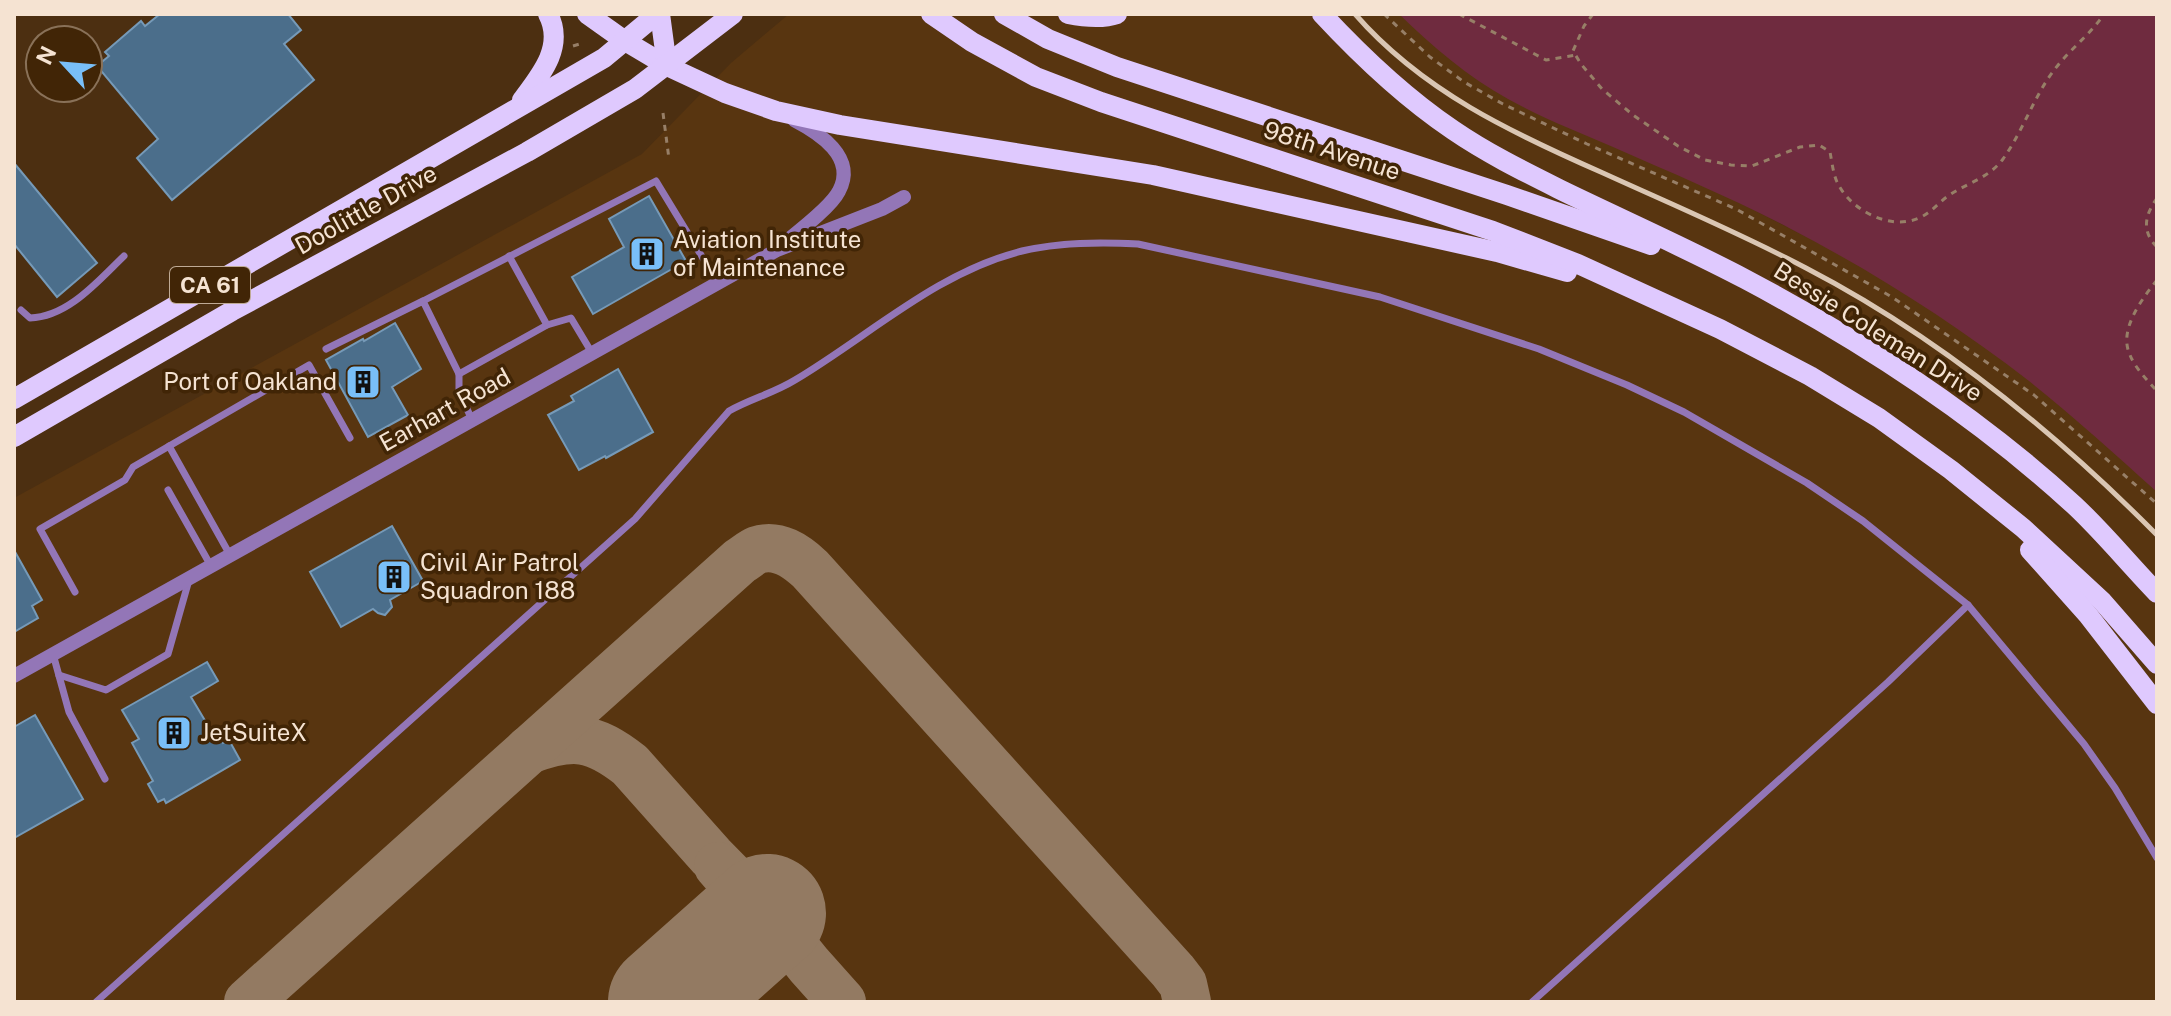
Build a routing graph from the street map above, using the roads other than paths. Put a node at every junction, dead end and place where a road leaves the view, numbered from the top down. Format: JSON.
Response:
{"nodes":[{"id":1,"x":548,"y":14,"type":"edge"},
{"id":2,"x":587,"y":14,"type":"edge"},
{"id":3,"x":658,"y":14,"type":"edge"},
{"id":4,"x":733,"y":14,"type":"edge"},
{"id":5,"x":931,"y":14,"type":"edge"},
{"id":6,"x":1004,"y":14,"type":"edge"},
{"id":7,"x":1068,"y":14,"type":"edge"},
{"id":8,"x":1117,"y":14,"type":"edge"},
{"id":9,"x":1322,"y":14,"type":"edge"},
{"id":10,"x":625,"y":41,"type":"junction"},
{"id":11,"x":667,"y":66,"type":"junction"},
{"id":12,"x":517,"y":108,"type":"junction"},
{"id":13,"x":776,"y":111,"type":"junction"},
{"id":14,"x":904,"y":197,"type":"dead end"},
{"id":15,"x":777,"y":250,"type":"junction"},
{"id":16,"x":124,"y":256,"type":"dead end"},
{"id":17,"x":509,"y":256,"type":"junction"},
{"id":18,"x":1746,"y":280,"type":"junction"},
{"id":19,"x":718,"y":283,"type":"junction"},
{"id":20,"x":423,"y":301,"type":"junction"},
{"id":21,"x":21,"y":310,"type":"dead end"},
{"id":22,"x":547,"y":325,"type":"junction"},
{"id":23,"x":1720,"y":329,"type":"junction"},
{"id":24,"x":326,"y":349,"type":"dead end"},
{"id":25,"x":592,"y":353,"type":"junction"},
{"id":26,"x":459,"y":374,"type":"junction"},
{"id":27,"x":14,"y":399,"type":"edge"},
{"id":28,"x":472,"y":420,"type":"junction"},
{"id":29,"x":14,"y":437,"type":"edge"},
{"id":30,"x":350,"y":438,"type":"dead end"},
{"id":31,"x":169,"y":446,"type":"junction"},
{"id":32,"x":1951,"y":470,"type":"junction"},
{"id":33,"x":168,"y":490,"type":"dead end"},
{"id":34,"x":230,"y":555,"type":"junction"},
{"id":35,"x":211,"y":566,"type":"junction"},
{"id":36,"x":189,"y":579,"type":"junction"},
{"id":37,"x":75,"y":592,"type":"dead end"},
{"id":38,"x":2157,"y":593,"type":"edge"},
{"id":39,"x":1968,"y":605,"type":"junction"},
{"id":40,"x":53,"y":654,"type":"junction"},
{"id":41,"x":2157,"y":664,"type":"edge"},
{"id":42,"x":59,"y":675,"type":"junction"},
{"id":43,"x":14,"y":676,"type":"edge"},
{"id":44,"x":2157,"y":704,"type":"edge"},
{"id":45,"x":105,"y":779,"type":"dead end"},
{"id":46,"x":2157,"y":858,"type":"edge"},
{"id":47,"x":96,"y":1002,"type":"edge"},
{"id":48,"x":1532,"y":1002,"type":"edge"}],
"edges":[{"from":1,"to":12,"type":"main road"},
{"from":2,"to":10,"type":"main road"},
{"from":3,"to":10,"type":"main road","name":"Doolittle Drive","number":"CA 61"},
{"from":3,"to":11,"type":"main road"},
{"from":4,"to":11,"type":"main road","name":"Doolittle Drive","number":"CA 61"},
{"from":5,"to":23,"type":"main road","name":"98th Avenue"},
{"from":6,"to":18,"type":"main road","name":"98th Avenue"},
{"from":7,"to":8,"type":"main road"},
{"from":9,"to":18,"type":"main road"},
{"from":10,"to":11,"type":"main road"},
{"from":10,"to":12,"type":"main road","name":"Doolittle Drive","number":"CA 61"},
{"from":11,"to":13,"type":"main road"},
{"from":11,"to":29,"type":"main road","name":"Doolittle Drive","number":"CA 61"},
{"from":12,"to":27,"type":"main road","name":"Doolittle Drive","number":"CA 61"},
{"from":13,"to":15,"type":"street"},
{"from":13,"to":23,"type":"main road"},
{"from":14,"to":15,"type":"street","name":"Earhart Road"},
{"from":15,"to":19,"type":"street","name":"Earhart Road"},
{"from":16,"to":21,"type":"lane"},
{"from":17,"to":19,"type":"lane"},
{"from":17,"to":20,"type":"lane"},
{"from":17,"to":22,"type":"lane"},
{"from":18,"to":38,"type":"main road","name":"Bessie Coleman Drive"},
{"from":19,"to":25,"type":"street","name":"Earhart Road"},
{"from":20,"to":24,"type":"lane"},
{"from":20,"to":26,"type":"lane"},
{"from":22,"to":25,"type":"lane"},
{"from":22,"to":26,"type":"lane"},
{"from":23,"to":32,"type":"main road"},
{"from":25,"to":28,"type":"street","name":"Earhart Road"},
{"from":26,"to":28,"type":"lane"},
{"from":28,"to":34,"type":"street","name":"Earhart Road"},
{"from":30,"to":31,"type":"lane"},
{"from":31,"to":34,"type":"lane"},
{"from":31,"to":37,"type":"lane"},
{"from":32,"to":41,"type":"main road"},
{"from":32,"to":44,"type":"main road"},
{"from":33,"to":35,"type":"lane"},
{"from":34,"to":35,"type":"street","name":"Earhart Road"},
{"from":35,"to":36,"type":"street","name":"Earhart Road"},
{"from":36,"to":40,"type":"street","name":"Earhart Road"},
{"from":36,"to":42,"type":"lane"},
{"from":39,"to":46,"type":"lane"},
{"from":39,"to":47,"type":"lane"},
{"from":39,"to":48,"type":"lane"},
{"from":40,"to":42,"type":"lane"},
{"from":40,"to":43,"type":"street","name":"Earhart Road"},
{"from":42,"to":45,"type":"lane"}]}
